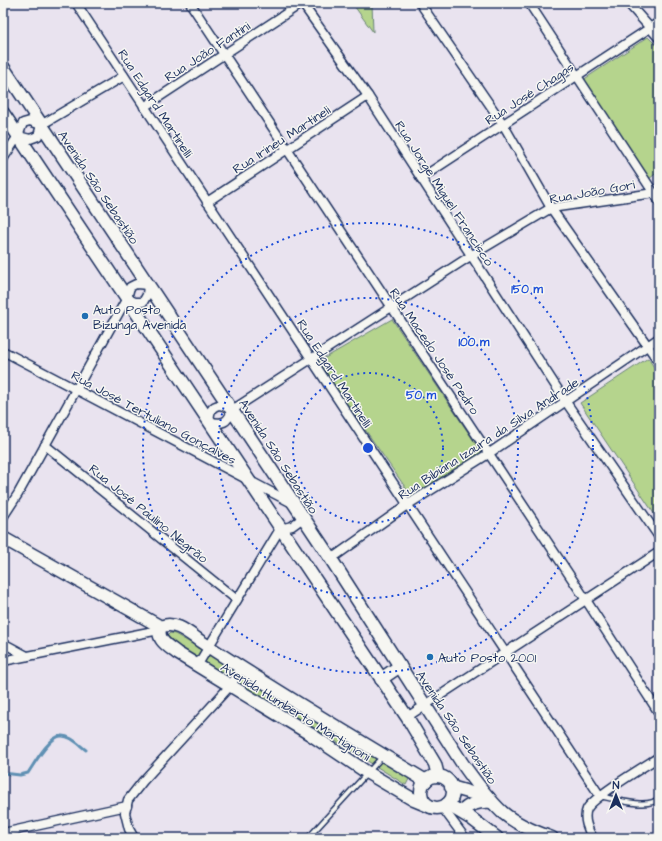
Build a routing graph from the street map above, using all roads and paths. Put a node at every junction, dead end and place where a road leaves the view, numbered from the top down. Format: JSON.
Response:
{"nodes":[{"id":1,"x":76,"y":3,"type":"edge"},
{"id":2,"x":190,"y":3,"type":"edge"},
{"id":3,"x":302,"y":3,"type":"edge"},
{"id":4,"x":420,"y":3,"type":"edge"},
{"id":5,"x":529,"y":3,"type":"edge"},
{"id":6,"x":628,"y":3,"type":"edge"},
{"id":7,"x":659,"y":22,"type":"edge"},
{"id":8,"x":650,"y":28,"type":"junction"},
{"id":9,"x":659,"y":38,"type":"edge"},
{"id":10,"x":224,"y":54,"type":"junction"},
{"id":11,"x":3,"y":68,"type":"edge"},
{"id":12,"x":124,"y":76,"type":"junction"},
{"id":13,"x":577,"y":77,"type":"junction"},
{"id":14,"x":368,"y":96,"type":"junction"},
{"id":15,"x":144,"y":107,"type":"junction"},
{"id":16,"x":3,"y":113,"type":"edge"},
{"id":17,"x":503,"y":124,"type":"junction"},
{"id":18,"x":41,"y":125,"type":"junction"},
{"id":19,"x":18,"y":136,"type":"junction"},
{"id":20,"x":288,"y":149,"type":"junction"},
{"id":21,"x":3,"y":157,"type":"edge"},
{"id":22,"x":421,"y":178,"type":"junction"},
{"id":23,"x":654,"y":193,"type":"junction"},
{"id":24,"x":659,"y":201,"type":"edge"},
{"id":25,"x":207,"y":202,"type":"junction"},
{"id":26,"x":551,"y":208,"type":"junction"},
{"id":27,"x":472,"y":255,"type":"junction"},
{"id":28,"x":148,"y":284,"type":"junction"},
{"id":29,"x":127,"y":298,"type":"junction"},
{"id":30,"x":392,"y":308,"type":"junction"},
{"id":31,"x":659,"y":338,"type":"edge"},
{"id":32,"x":648,"y":345,"type":"junction"},
{"id":33,"x":3,"y":350,"type":"edge"},
{"id":34,"x":311,"y":360,"type":"junction"},
{"id":35,"x":659,"y":362,"type":"edge"},
{"id":36,"x":76,"y":389,"type":"junction"},
{"id":37,"x":566,"y":402,"type":"junction"},
{"id":38,"x":232,"y":410,"type":"junction"},
{"id":39,"x":209,"y":421,"type":"junction"},
{"id":40,"x":45,"y":445,"type":"junction"},
{"id":41,"x":488,"y":454,"type":"junction"},
{"id":42,"x":250,"y":482,"type":"junction"},
{"id":43,"x":295,"y":505,"type":"junction"},
{"id":44,"x":407,"y":505,"type":"junction"},
{"id":45,"x":3,"y":517,"type":"edge"},
{"id":46,"x":303,"y":518,"type":"junction"},
{"id":47,"x":280,"y":529,"type":"junction"},
{"id":48,"x":659,"y":537,"type":"edge"},
{"id":49,"x":3,"y":538,"type":"edge"},
{"id":50,"x":659,"y":552,"type":"edge"},
{"id":51,"x":331,"y":558,"type":"junction"},
{"id":52,"x":237,"y":600,"type":"junction"},
{"id":53,"x":586,"y":600,"type":"junction"},
{"id":54,"x":160,"y":628,"type":"junction"},
{"id":55,"x":3,"y":643,"type":"edge"},
{"id":56,"x":209,"y":647,"type":"junction"},
{"id":57,"x":505,"y":653,"type":"junction"},
{"id":58,"x":26,"y":656,"type":"junction"},
{"id":59,"x":3,"y":661,"type":"edge"},
{"id":60,"x":197,"y":666,"type":"junction"},
{"id":61,"x":400,"y":666,"type":"junction"},
{"id":62,"x":242,"y":668,"type":"junction"},
{"id":63,"x":381,"y":679,"type":"junction"},
{"id":64,"x":230,"y":686,"type":"junction"},
{"id":65,"x":424,"y":705,"type":"junction"},
{"id":66,"x":659,"y":713,"type":"edge"},
{"id":67,"x":407,"y":717,"type":"junction"},
{"id":68,"x":383,"y":755,"type":"junction"},
{"id":69,"x":659,"y":757,"type":"edge"},
{"id":70,"x":368,"y":773,"type":"junction"},
{"id":71,"x":438,"y":776,"type":"junction"},
{"id":72,"x":426,"y":781,"type":"junction"},
{"id":73,"x":451,"y":787,"type":"junction"},
{"id":74,"x":600,"y":796,"type":"junction"},
{"id":75,"x":659,"y":798,"type":"edge"},
{"id":76,"x":491,"y":800,"type":"junction"},
{"id":77,"x":127,"y":806,"type":"junction"},
{"id":78,"x":440,"y":806,"type":"junction"},
{"id":79,"x":461,"y":812,"type":"junction"},
{"id":80,"x":3,"y":833,"type":"edge"},
{"id":81,"x":14,"y":835,"type":"edge"},
{"id":82,"x":134,"y":838,"type":"edge"},
{"id":83,"x":308,"y":838,"type":"edge"},
{"id":84,"x":465,"y":838,"type":"edge"},
{"id":85,"x":497,"y":838,"type":"edge"},
{"id":86,"x":552,"y":838,"type":"edge"},
{"id":87,"x":594,"y":838,"type":"edge"}],
"edges":[{"from":1,"to":12,"type":"street","name":"Rua Edgard Martinelli"},
{"from":2,"to":10,"type":"street","name":"Rua Macedo José Pedro"},
{"from":3,"to":10,"type":"street","name":"Rua João Fantini"},
{"from":3,"to":14,"type":"street","name":"Rua Jorge Miguel Francisco"},
{"from":4,"to":17,"type":"street"},
{"from":5,"to":13,"type":"street"},
{"from":6,"to":8,"type":"street"},
{"from":7,"to":8,"type":"street","name":"Rua José Chagas"},
{"from":8,"to":9,"type":"street"},
{"from":8,"to":13,"type":"street","name":"Rua José Chagas"},
{"from":10,"to":15,"type":"street","name":"Rua João Fantini"},
{"from":10,"to":20,"type":"street","name":"Rua Macedo José Pedro"},
{"from":11,"to":18,"type":"main road","name":"Avenida São Sebastião"},
{"from":12,"to":15,"type":"street","name":"Rua Edgard Martinelli"},
{"from":12,"to":18,"type":"street"},
{"from":13,"to":17,"type":"street","name":"Rua José Chagas"},
{"from":13,"to":23,"type":"street"},
{"from":14,"to":20,"type":"street","name":"Rua Irineu Martineli"},
{"from":14,"to":22,"type":"street","name":"Rua Jorge Miguel Francisco"},
{"from":15,"to":25,"type":"street","name":"Rua Edgard Martinelli"},
{"from":16,"to":19,"type":"main road"},
{"from":17,"to":22,"type":"street","name":"Rua José Chagas"},
{"from":17,"to":26,"type":"street"},
{"from":18,"to":19,"type":"street"},
{"from":18,"to":19,"type":"street"},
{"from":18,"to":28,"type":"main road","name":"Avenida São Sebastião"},
{"from":19,"to":21,"type":"street"},
{"from":19,"to":29,"type":"main road"},
{"from":20,"to":25,"type":"street","name":"Rua Irineu Martineli"},
{"from":20,"to":30,"type":"street","name":"Rua Macedo José Pedro"},
{"from":22,"to":27,"type":"street","name":"Rua Jorge Miguel Francisco"},
{"from":23,"to":24,"type":"street"},
{"from":23,"to":26,"type":"street","name":"Rua João Gori"},
{"from":25,"to":34,"type":"street","name":"Rua Edgard Martinelli"},
{"from":26,"to":27,"type":"street","name":"Rua João Gori"},
{"from":26,"to":32,"type":"street"},
{"from":27,"to":30,"type":"street","name":"Rua João Gori"},
{"from":27,"to":37,"type":"street","name":"Rua Jorge Miguel Francisco"},
{"from":28,"to":29,"type":"street"},
{"from":28,"to":29,"type":"street"},
{"from":28,"to":38,"type":"main road","name":"Avenida São Sebastião"},
{"from":29,"to":36,"type":"street"},
{"from":29,"to":39,"type":"main road"},
{"from":30,"to":34,"type":"street","name":"Rua João Gori"},
{"from":30,"to":41,"type":"street","name":"Rua Macedo José Pedro"},
{"from":31,"to":32,"type":"street","name":"Rua Bibiana Izaura da Silva Andrade"},
{"from":32,"to":35,"type":"street"},
{"from":32,"to":37,"type":"street","name":"Rua Bibiana Izaura da Silva Andrade"},
{"from":33,"to":36,"type":"street","name":"Rua José Tertuliano Gonçalves"},
{"from":34,"to":38,"type":"street","name":"Rua João Gori"},
{"from":34,"to":44,"type":"street","name":"Rua Edgard Martinelli"},
{"from":36,"to":40,"type":"street"},
{"from":36,"to":42,"type":"street","name":"Rua José Tertuliano Gonçalves"},
{"from":37,"to":41,"type":"street","name":"Rua Bibiana Izaura da Silva Andrade"},
{"from":37,"to":48,"type":"street","name":"Rua Jorge Miguel Francisco"},
{"from":38,"to":39,"type":"street"},
{"from":38,"to":39,"type":"street"},
{"from":38,"to":43,"type":"main road","name":"Avenida São Sebastião"},
{"from":39,"to":42,"type":"main road"},
{"from":40,"to":45,"type":"street"},
{"from":40,"to":52,"type":"street","name":"Rua José Paulino Negrão"},
{"from":41,"to":44,"type":"street","name":"Rua Bibiana Izaura da Silva Andrade"},
{"from":41,"to":53,"type":"street","name":"Rua Macedo José Pedro"},
{"from":42,"to":43,"type":"street","name":"Rua José Tertuliano Gonçalves"},
{"from":42,"to":47,"type":"main road"},
{"from":43,"to":46,"type":"main road","name":"Avenida São Sebastião"},
{"from":44,"to":51,"type":"street","name":"Rua Bibiana Izaura da Silva Andrade"},
{"from":44,"to":57,"type":"street","name":"Rua Edgard Martinelli"},
{"from":46,"to":47,"type":"street"},
{"from":46,"to":51,"type":"main road","name":"Avenida São Sebastião"},
{"from":47,"to":52,"type":"street"},
{"from":47,"to":63,"type":"main road"},
{"from":49,"to":54,"type":"main road","name":"Avenida Humberto Martignoni"},
{"from":50,"to":53,"type":"street"},
{"from":51,"to":61,"type":"main road","name":"Avenida São Sebastião"},
{"from":52,"to":56,"type":"street"},
{"from":53,"to":57,"type":"street"},
{"from":53,"to":66,"type":"street","name":"Rua Macedo José Pedro"},
{"from":54,"to":56,"type":"main road","name":"Avenida Humberto Martignoni"},
{"from":54,"to":58,"type":"street"},
{"from":54,"to":60,"type":"main road","name":"Avenida Humberto Martignoni"},
{"from":55,"to":58,"type":"street"},
{"from":56,"to":60,"type":"street"},
{"from":56,"to":62,"type":"main road","name":"Avenida Humberto Martignoni"},
{"from":57,"to":65,"type":"street"},
{"from":57,"to":74,"type":"street","name":"Rua Edgard Martinelli"},
{"from":58,"to":59,"type":"street"},
{"from":60,"to":64,"type":"main road","name":"Avenida Humberto Martignoni"},
{"from":61,"to":63,"type":"main road"},
{"from":61,"to":65,"type":"main road","name":"Avenida São Sebastião"},
{"from":62,"to":64,"type":"street"},
{"from":62,"to":68,"type":"main road","name":"Avenida Humberto Martignoni"},
{"from":63,"to":67,"type":"main road"},
{"from":64,"to":70,"type":"main road","name":"Avenida Humberto Martignoni"},
{"from":64,"to":77,"type":"street"},
{"from":65,"to":67,"type":"street"},
{"from":65,"to":76,"type":"main road","name":"Avenida São Sebastião"},
{"from":67,"to":71,"type":"main road"},
{"from":68,"to":70,"type":"lane"},
{"from":68,"to":72,"type":"main road","name":"Avenida Humberto Martignoni"},
{"from":69,"to":74,"type":"street"},
{"from":70,"to":78,"type":"main road","name":"Avenida Humberto Martignoni"},
{"from":70,"to":83,"type":"lane"},
{"from":71,"to":72,"type":"main road"},
{"from":71,"to":73,"type":"main road"},
{"from":72,"to":78,"type":"main road"},
{"from":73,"to":76,"type":"main road"},
{"from":73,"to":78,"type":"main road"},
{"from":74,"to":75,"type":"lane"},
{"from":74,"to":87,"type":"street"},
{"from":76,"to":79,"type":"main road"},
{"from":76,"to":86,"type":"main road","name":"Avenida São Sebastião"},
{"from":77,"to":81,"type":"street"},
{"from":77,"to":82,"type":"street"},
{"from":78,"to":79,"type":"main road","name":"Avenida Humberto Martignoni"},
{"from":78,"to":84,"type":"street"},
{"from":79,"to":85,"type":"main road","name":"Avenida Humberto Martignoni"},
{"from":80,"to":81,"type":"street"}]}
